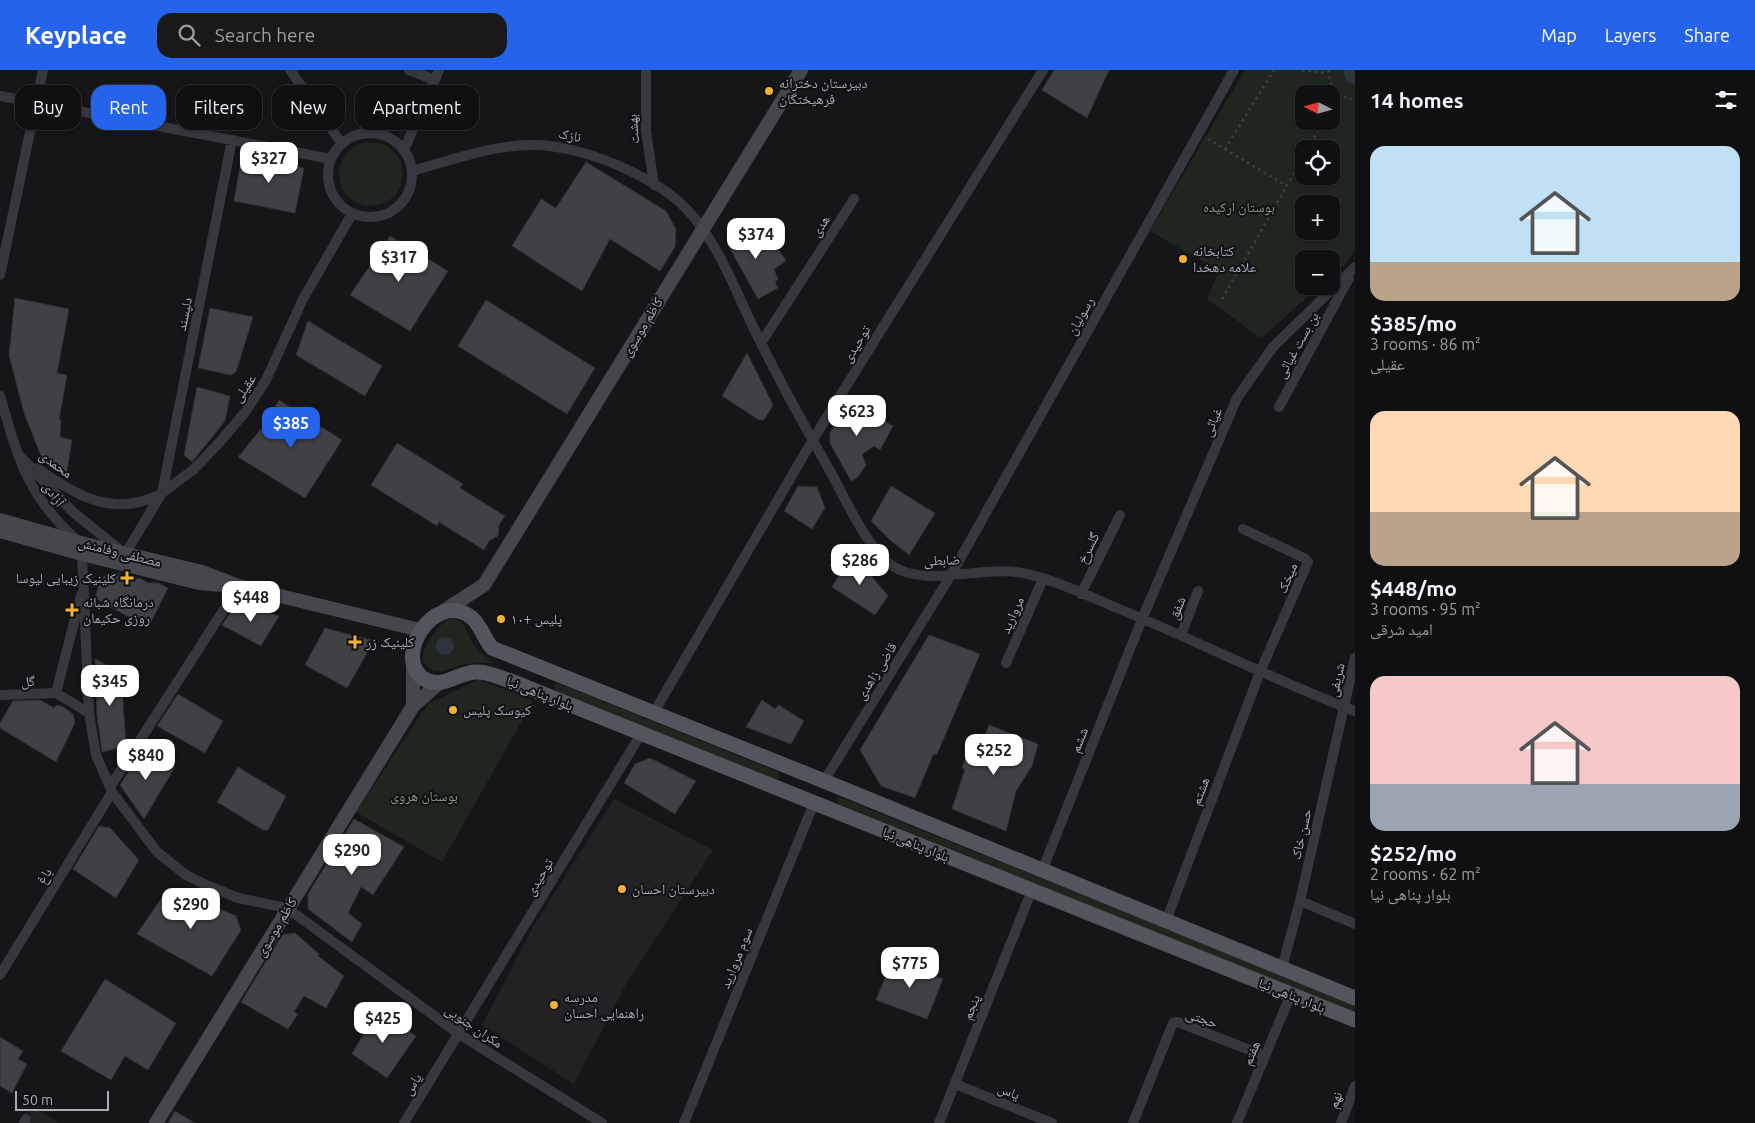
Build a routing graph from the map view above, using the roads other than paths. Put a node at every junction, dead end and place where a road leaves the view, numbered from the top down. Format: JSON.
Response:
{"nodes":[{"id":1,"x":43,"y":70,"type":"edge"},
{"id":2,"x":290,"y":70,"type":"edge"},
{"id":3,"x":409,"y":70,"type":"edge"},
{"id":4,"x":646,"y":70,"type":"edge"},
{"id":5,"x":801,"y":70,"type":"edge"},
{"id":6,"x":1043,"y":70,"type":"edge"},
{"id":7,"x":1234,"y":70,"type":"edge"},
{"id":8,"x":437,"y":75,"type":"edge"},
{"id":9,"x":40,"y":85,"type":"edge"},
{"id":10,"x":0,"y":96,"type":"edge"},
{"id":11,"x":15,"y":99,"type":"edge"},
{"id":12,"x":81,"y":112,"type":"edge"},
{"id":13,"x":31,"y":130,"type":"edge"},
{"id":14,"x":232,"y":140,"type":"junction"},
{"id":15,"x":342,"y":144,"type":"junction"},
{"id":16,"x":404,"y":150,"type":"junction"},
{"id":17,"x":331,"y":159,"type":"junction"},
{"id":18,"x":412,"y":171,"type":"junction"},
{"id":19,"x":654,"y":185,"type":"junction"},
{"id":20,"x":854,"y":199,"type":"dead end"},
{"id":21,"x":352,"y":214,"type":"junction"},
{"id":22,"x":702,"y":228,"type":"junction"},
{"id":23,"x":1355,"y":268,"type":"edge"},
{"id":24,"x":0,"y":275,"type":"edge"},
{"id":25,"x":761,"y":343,"type":"junction"},
{"id":26,"x":0,"y":396,"type":"edge"},
{"id":27,"x":1278,"y":407,"type":"dead end"},
{"id":28,"x":812,"y":441,"type":"junction"},
{"id":29,"x":18,"y":454,"type":"junction"},
{"id":30,"x":162,"y":494,"type":"junction"},
{"id":31,"x":1120,"y":515,"type":"dead end"},
{"id":32,"x":0,"y":520,"type":"edge"},
{"id":33,"x":63,"y":528,"type":"junction"},
{"id":34,"x":35,"y":530,"type":"junction"},
{"id":35,"x":1243,"y":530,"type":"dead end"},
{"id":36,"x":0,"y":531,"type":"edge"},
{"id":37,"x":81,"y":549,"type":"junction"},
{"id":38,"x":125,"y":554,"type":"junction"},
{"id":39,"x":951,"y":576,"type":"junction"},
{"id":40,"x":1043,"y":579,"type":"junction"},
{"id":41,"x":84,"y":584,"type":"junction"},
{"id":42,"x":239,"y":586,"type":"junction"},
{"id":43,"x":1198,"y":591,"type":"dead end"},
{"id":44,"x":1081,"y":594,"type":"junction"},
{"id":45,"x":445,"y":610,"type":"junction"},
{"id":46,"x":1142,"y":619,"type":"junction"},
{"id":47,"x":420,"y":630,"type":"junction"},
{"id":48,"x":1181,"y":636,"type":"junction"},
{"id":49,"x":1355,"y":658,"type":"edge"},
{"id":50,"x":413,"y":660,"type":"junction"},
{"id":51,"x":1006,"y":663,"type":"dead end"},
{"id":52,"x":1260,"y":672,"type":"junction"},
{"id":53,"x":439,"y":683,"type":"junction"},
{"id":54,"x":56,"y":694,"type":"junction"},
{"id":55,"x":0,"y":695,"type":"edge"},
{"id":56,"x":413,"y":706,"type":"junction"},
{"id":57,"x":1344,"y":707,"type":"junction"},
{"id":58,"x":1355,"y":711,"type":"edge"},
{"id":59,"x":89,"y":713,"type":"junction"},
{"id":60,"x":653,"y":714,"type":"junction"},
{"id":61,"x":641,"y":734,"type":"junction"},
{"id":62,"x":824,"y":781,"type":"junction"},
{"id":63,"x":111,"y":789,"type":"junction"},
{"id":64,"x":814,"y":803,"type":"junction"},
{"id":65,"x":1042,"y":870,"type":"junction"},
{"id":66,"x":1028,"y":900,"type":"dead end"},
{"id":67,"x":1300,"y":901,"type":"junction"},
{"id":68,"x":287,"y":908,"type":"junction"},
{"id":69,"x":1166,"y":921,"type":"junction"},
{"id":70,"x":1355,"y":924,"type":"edge"},
{"id":71,"x":1282,"y":968,"type":"junction"},
{"id":72,"x":0,"y":975,"type":"edge"},
{"id":73,"x":1291,"y":994,"type":"junction"},
{"id":74,"x":1355,"y":998,"type":"edge"},
{"id":75,"x":1355,"y":1020,"type":"edge"},
{"id":76,"x":459,"y":1034,"type":"junction"},
{"id":77,"x":1265,"y":1056,"type":"junction"},
{"id":78,"x":955,"y":1084,"type":"junction"},
{"id":79,"x":1355,"y":1086,"type":"edge"},
{"id":80,"x":156,"y":1123,"type":"edge"},
{"id":81,"x":404,"y":1123,"type":"edge"},
{"id":82,"x":602,"y":1123,"type":"edge"},
{"id":83,"x":684,"y":1123,"type":"edge"},
{"id":84,"x":939,"y":1123,"type":"edge"},
{"id":85,"x":1052,"y":1123,"type":"edge"},
{"id":86,"x":1133,"y":1123,"type":"edge"},
{"id":87,"x":1237,"y":1123,"type":"edge"},
{"id":88,"x":1341,"y":1123,"type":"edge"}],
"edges":[{"from":1,"to":9,"type":"street"},
{"from":2,"to":15,"type":"street"},
{"from":3,"to":8,"type":"street"},
{"from":4,"to":19,"type":"street","name":"بهشت"},
{"from":5,"to":22,"type":"main road","name":"کاظم موسوی"},
{"from":6,"to":28,"type":"street","name":"توحیدی"},
{"from":7,"to":39,"type":"street","name":"رسولیان"},
{"from":8,"to":16,"type":"street"},
{"from":10,"to":11,"type":"street"},
{"from":12,"to":14,"type":"street"},
{"from":13,"to":24,"type":"street"},
{"from":14,"to":17,"type":"street"},
{"from":14,"to":30,"type":"street","name":"دلپسند"},
{"from":15,"to":16,"type":"street"},
{"from":15,"to":17,"type":"street"},
{"from":16,"to":18,"type":"street"},
{"from":17,"to":21,"type":"street"},
{"from":18,"to":19,"type":"street","name":"نازک"},
{"from":18,"to":21,"type":"street"},
{"from":19,"to":22,"type":"street","name":"نازک"},
{"from":20,"to":25,"type":"street","name":"هدی"},
{"from":21,"to":30,"type":"street","name":"عقیلی"},
{"from":22,"to":25,"type":"street","name":"ضابطی"},
{"from":22,"to":45,"type":"main road","name":"کاظم موسوی"},
{"from":23,"to":27,"type":"street","name":"بن بست غیاثی"},
{"from":23,"to":46,"type":"street","name":"غیاثی"},
{"from":25,"to":28,"type":"street","name":"ضابطی"},
{"from":26,"to":29,"type":"street","name":"آزادی"},
{"from":28,"to":39,"type":"street","name":"ضابطی"},
{"from":28,"to":60,"type":"street","name":"توحیدی"},
{"from":29,"to":30,"type":"street","name":"محمدی"},
{"from":29,"to":33,"type":"street","name":"آزادی"},
{"from":29,"to":38,"type":"street","name":"محمدی"},
{"from":30,"to":38,"type":"street","name":"عقیلی"},
{"from":31,"to":44,"type":"street","name":"گلسرخ"},
{"from":32,"to":34,"type":"main road","name":"مصطفی وفامنش"},
{"from":33,"to":34,"type":"street"},
{"from":33,"to":37,"type":"street","name":"آزادی"},
{"from":34,"to":37,"type":"main road","name":"مصطفی وفامنش"},
{"from":35,"to":52,"type":"street","name":"میخک"},
{"from":36,"to":37,"type":"main road","name":"مصطفی وفامنش"},
{"from":37,"to":38,"type":"main road","name":"مصطفی وفامنش"},
{"from":37,"to":41,"type":"street"},
{"from":37,"to":42,"type":"main road","name":"مصطفی وفامنش"},
{"from":38,"to":42,"type":"main road","name":"مصطفی وفامنش"},
{"from":39,"to":40,"type":"street","name":"ضابطی"},
{"from":39,"to":62,"type":"street","name":"قاضی زاهدی"},
{"from":40,"to":44,"type":"street","name":"ضابطی"},
{"from":40,"to":51,"type":"street","name":"مروارید"},
{"from":41,"to":54,"type":"street"},
{"from":41,"to":59,"type":"street"},
{"from":42,"to":47,"type":"main road","name":"مصطفی وفامنش"},
{"from":42,"to":63,"type":"street","name":"باغ"},
{"from":43,"to":48,"type":"street","name":"شفق"},
{"from":44,"to":46,"type":"street","name":"ضابطی"},
{"from":45,"to":47,"type":"main road"},
{"from":45,"to":60,"type":"main road","name":"بلوار پناهی نیا"},
{"from":46,"to":48,"type":"street","name":"ضابطی"},
{"from":46,"to":65,"type":"street","name":"ششم"},
{"from":47,"to":50,"type":"main road"},
{"from":48,"to":52,"type":"street","name":"ضابطی"},
{"from":49,"to":57,"type":"street","name":"شریفی"},
{"from":50,"to":53,"type":"main road"},
{"from":50,"to":56,"type":"main road"},
{"from":52,"to":57,"type":"street","name":"ضابطی"},
{"from":52,"to":69,"type":"street","name":"هشتم"},
{"from":53,"to":56,"type":"main road","name":"کاظم موسوی"},
{"from":53,"to":61,"type":"main road","name":"بلوار پناهی نیا"},
{"from":54,"to":55,"type":"street","name":"گل"},
{"from":54,"to":59,"type":"street"},
{"from":56,"to":68,"type":"main road","name":"کاظم موسوی"},
{"from":57,"to":58,"type":"street","name":"ضابطی"},
{"from":57,"to":67,"type":"street","name":"حسن خاک"},
{"from":59,"to":63,"type":"street"},
{"from":60,"to":62,"type":"main road","name":"بلوار پناهی نیا"},
{"from":61,"to":64,"type":"main road","name":"بلوار پناهی نیا"},
{"from":61,"to":76,"type":"street","name":"توحیدی"},
{"from":62,"to":64,"type":"main road"},
{"from":62,"to":65,"type":"main road","name":"بلوار پناهی نیا"},
{"from":63,"to":68,"type":"street"},
{"from":63,"to":72,"type":"street","name":"باغ"},
{"from":64,"to":73,"type":"main road","name":"بلوار پناهی نیا"},
{"from":64,"to":83,"type":"street","name":"سوم مروارید"},
{"from":65,"to":69,"type":"main road","name":"بلوار پناهی نیا"},
{"from":66,"to":78,"type":"street","name":"پنجم"},
{"from":67,"to":70,"type":"street"},
{"from":67,"to":71,"type":"street","name":"حسن خاک"},
{"from":68,"to":76,"type":"street","name":"مکران جنوبی"},
{"from":68,"to":80,"type":"main road","name":"کاظم موسوی"},
{"from":69,"to":71,"type":"main road","name":"بلوار پناهی نیا"},
{"from":71,"to":74,"type":"main road","name":"بلوار پناهی نیا"},
{"from":73,"to":75,"type":"main road","name":"بلوار پناهی نیا"},
{"from":73,"to":77,"type":"street","name":"هفتم"},
{"from":76,"to":81,"type":"street","name":"یاس"},
{"from":76,"to":82,"type":"street","name":"مکران جنوبی"},
{"from":77,"to":86,"type":"street","name":"حجتی"},
{"from":77,"to":87,"type":"street","name":"هفتم"},
{"from":78,"to":84,"type":"street","name":"پنجم"},
{"from":78,"to":85,"type":"street","name":"یاس"},
{"from":79,"to":88,"type":"street","name":"نهم"}]}
